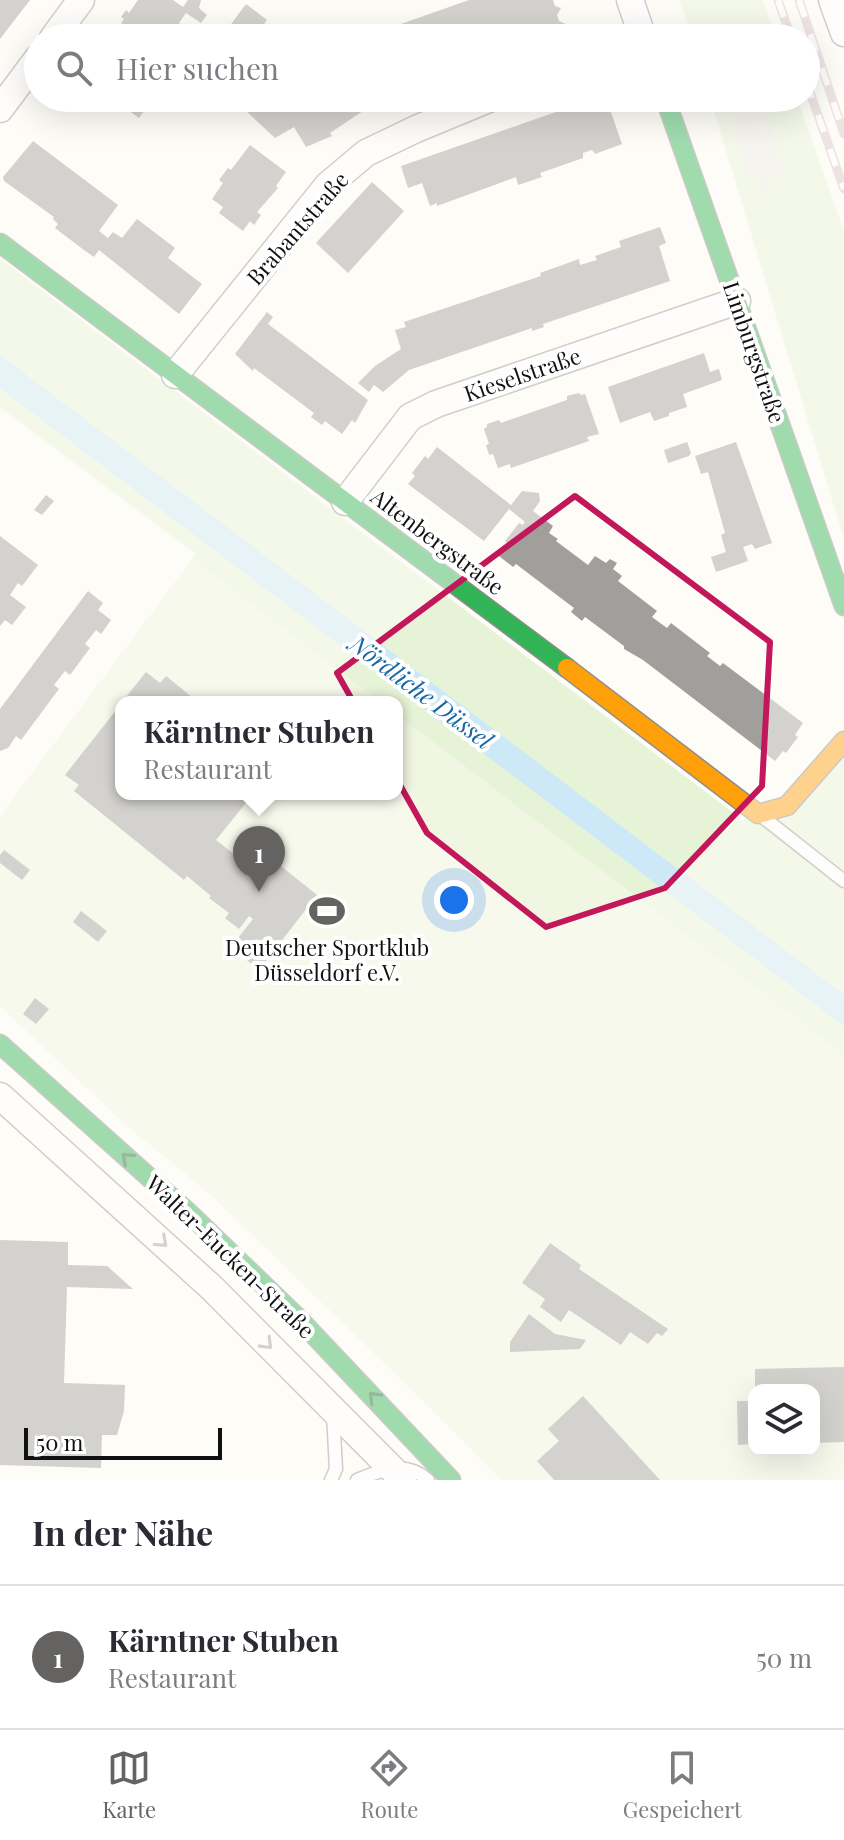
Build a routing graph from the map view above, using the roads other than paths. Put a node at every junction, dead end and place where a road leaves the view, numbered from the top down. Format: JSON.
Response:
{"nodes":[{"id":1,"x":81,"y":0,"type":"edge"},
{"id":2,"x":630,"y":0,"type":"edge"},
{"id":3,"x":832,"y":0,"type":"edge"},
{"id":4,"x":63,"y":24,"type":"edge"},
{"id":5,"x":638,"y":24,"type":"edge"},
{"id":6,"x":844,"y":33,"type":"edge"},
{"id":7,"x":24,"y":77,"type":"edge"},
{"id":8,"x":0,"y":109,"type":"edge"},
{"id":9,"x":457,"y":112,"type":"edge"},
{"id":10,"x":670,"y":112,"type":"edge"},
{"id":11,"x":0,"y":243,"type":"edge"},
{"id":12,"x":737,"y":301,"type":"junction"},
{"id":13,"x":175,"y":375,"type":"junction"},
{"id":14,"x":345,"y":502,"type":"junction"},
{"id":15,"x":844,"y":606,"type":"edge"},
{"id":16,"x":844,"y":741,"type":"edge"},
{"id":17,"x":758,"y":814,"type":"junction"},
{"id":18,"x":844,"y":881,"type":"edge"},
{"id":19,"x":0,"y":1044,"type":"edge"},
{"id":20,"x":0,"y":1096,"type":"edge"},
{"id":21,"x":333,"y":1410,"type":"junction"},
{"id":22,"x":428,"y":1454,"type":"junction"},
{"id":23,"x":414,"y":1477,"type":"edge"},
{"id":24,"x":331,"y":1480,"type":"edge"},
{"id":25,"x":357,"y":1480,"type":"edge"},
{"id":26,"x":451,"y":1480,"type":"edge"}],
"edges":[{"from":1,"to":4,"type":"street"},
{"from":2,"to":5,"type":"street"},
{"from":3,"to":6,"type":"street"},
{"from":7,"to":8,"type":"street"},
{"from":9,"to":13,"type":"street","name":"Brabantstraße"},
{"from":10,"to":12,"type":"street","name":"Limburgstraße"},
{"from":11,"to":13,"type":"street","name":"Altenbergstraße"},
{"from":12,"to":14,"type":"street","name":"Kieselstraße"},
{"from":12,"to":15,"type":"street","name":"Limburgstraße"},
{"from":13,"to":14,"type":"street","name":"Altenbergstraße"},
{"from":14,"to":17,"type":"street","name":"Altenbergstraße"},
{"from":16,"to":17,"type":"street"},
{"from":17,"to":18,"type":"lane","name":"Altenbergstraße"},
{"from":22,"to":19,"type":"street","name":"Walter-Eucken-Straße","one_way":true},
{"from":20,"to":21,"type":"street","name":"Walter-Eucken-Straße","one_way":true},
{"from":21,"to":23,"type":"street","name":"Walter-Eucken-Straße"},
{"from":21,"to":24,"type":"lane"},
{"from":22,"to":23,"type":"lane"},
{"from":22,"to":26,"type":"street","name":"Walter-Eucken-Straße"},
{"from":23,"to":25,"type":"lane"}]}
